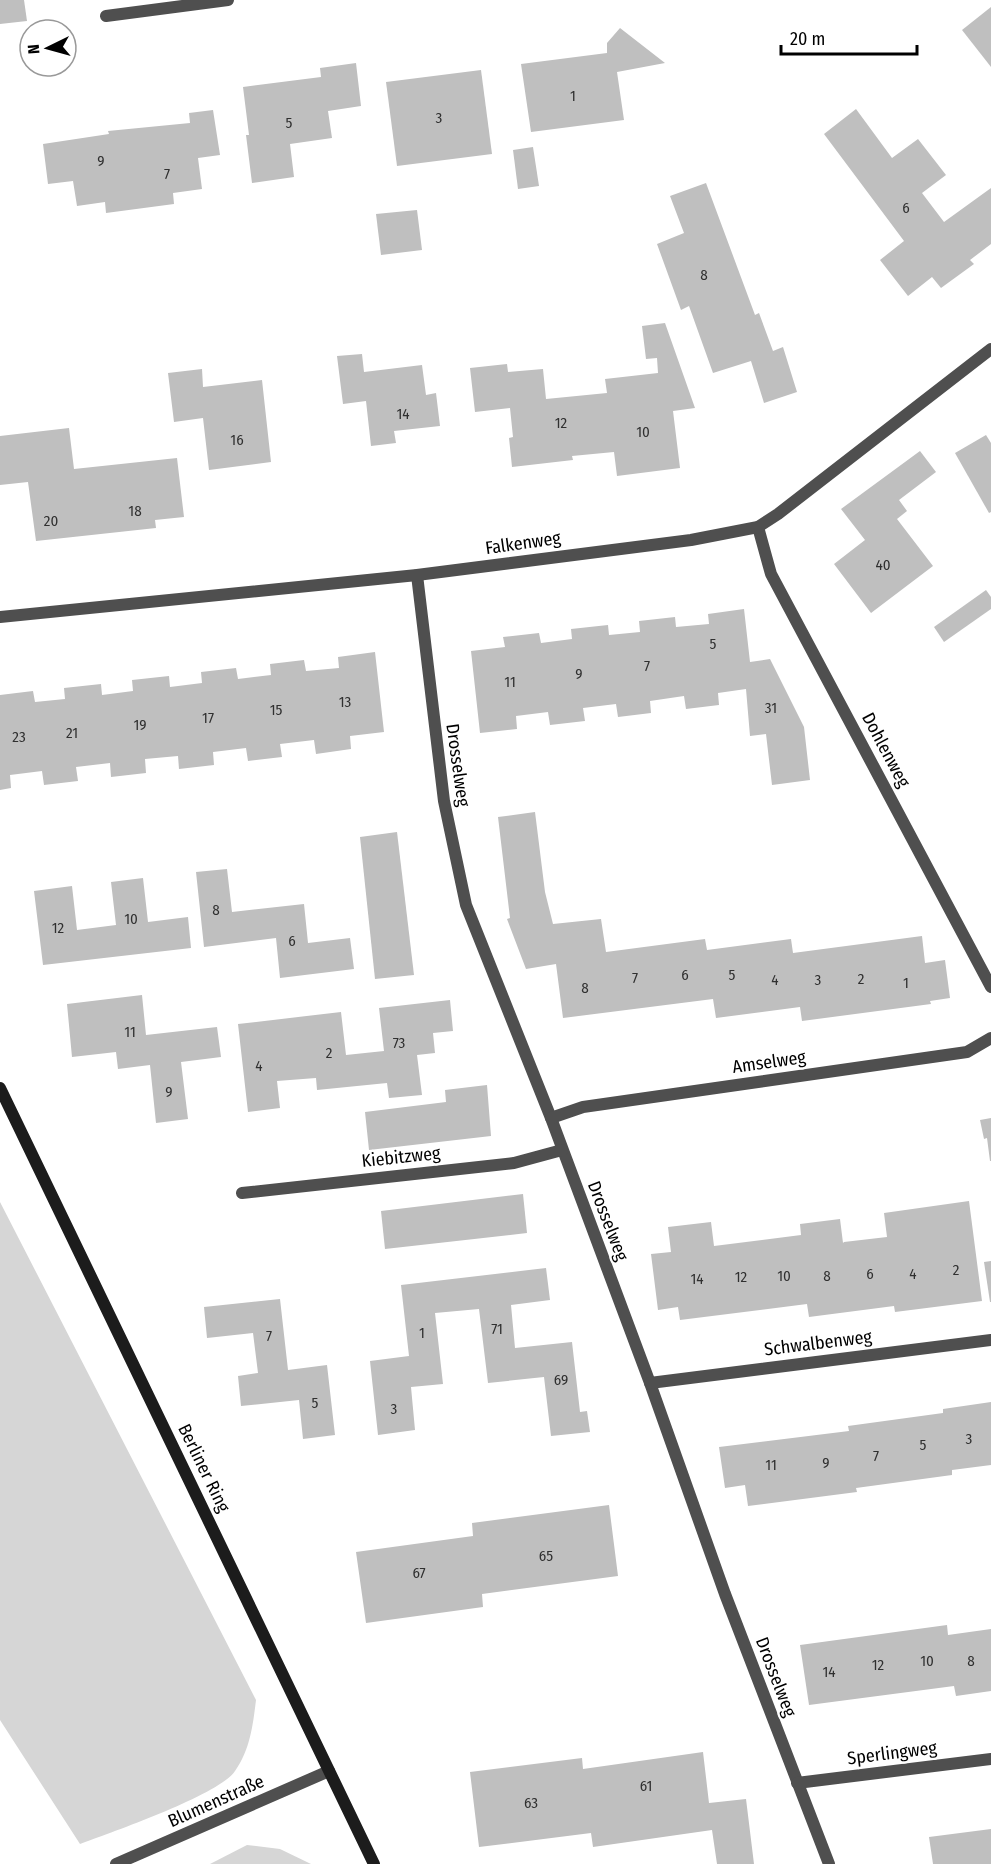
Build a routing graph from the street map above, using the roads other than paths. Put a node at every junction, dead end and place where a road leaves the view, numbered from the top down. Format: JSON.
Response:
{"nodes":[{"id":1,"x":228,"y":0,"type":"edge"},
{"id":2,"x":106,"y":16,"type":"dead end"},
{"id":3,"x":991,"y":349,"type":"edge"},
{"id":4,"x":758,"y":527,"type":"junction"},
{"id":5,"x":417,"y":575,"type":"junction"},
{"id":6,"x":0,"y":617,"type":"edge"},
{"id":7,"x":991,"y":987,"type":"edge"},
{"id":8,"x":991,"y":1038,"type":"edge"},
{"id":9,"x":0,"y":1088,"type":"edge"},
{"id":10,"x":551,"y":1119,"type":"junction"},
{"id":11,"x":562,"y":1150,"type":"junction"},
{"id":12,"x":243,"y":1193,"type":"dead end"},
{"id":13,"x":991,"y":1340,"type":"edge"},
{"id":14,"x":650,"y":1383,"type":"junction"},
{"id":15,"x":991,"y":1759,"type":"edge"},
{"id":16,"x":329,"y":1771,"type":"junction"},
{"id":17,"x":797,"y":1783,"type":"junction"},
{"id":18,"x":116,"y":1864,"type":"edge"},
{"id":19,"x":374,"y":1864,"type":"edge"},
{"id":20,"x":829,"y":1864,"type":"edge"}],
"edges":[{"from":1,"to":2,"type":"street"},
{"from":3,"to":4,"type":"street","name":"Falkenweg"},
{"from":4,"to":5,"type":"street","name":"Falkenweg"},
{"from":4,"to":7,"type":"street","name":"Dohlenweg"},
{"from":5,"to":6,"type":"street","name":"Falkenweg"},
{"from":5,"to":10,"type":"street","name":"Drosselweg"},
{"from":8,"to":10,"type":"street","name":"Amselweg"},
{"from":9,"to":16,"type":"main road","name":"Berliner Ring"},
{"from":10,"to":11,"type":"street","name":"Drosselweg"},
{"from":11,"to":12,"type":"street","name":"Kiebitzweg"},
{"from":11,"to":14,"type":"street","name":"Drosselweg"},
{"from":13,"to":14,"type":"street","name":"Schwalbenweg"},
{"from":14,"to":17,"type":"street","name":"Drosselweg"},
{"from":15,"to":17,"type":"street","name":"Sperlingweg"},
{"from":16,"to":18,"type":"street","name":"Blumenstraße"},
{"from":16,"to":19,"type":"main road","name":"Berliner Ring"},
{"from":17,"to":20,"type":"street","name":"Drosselweg"}]}
